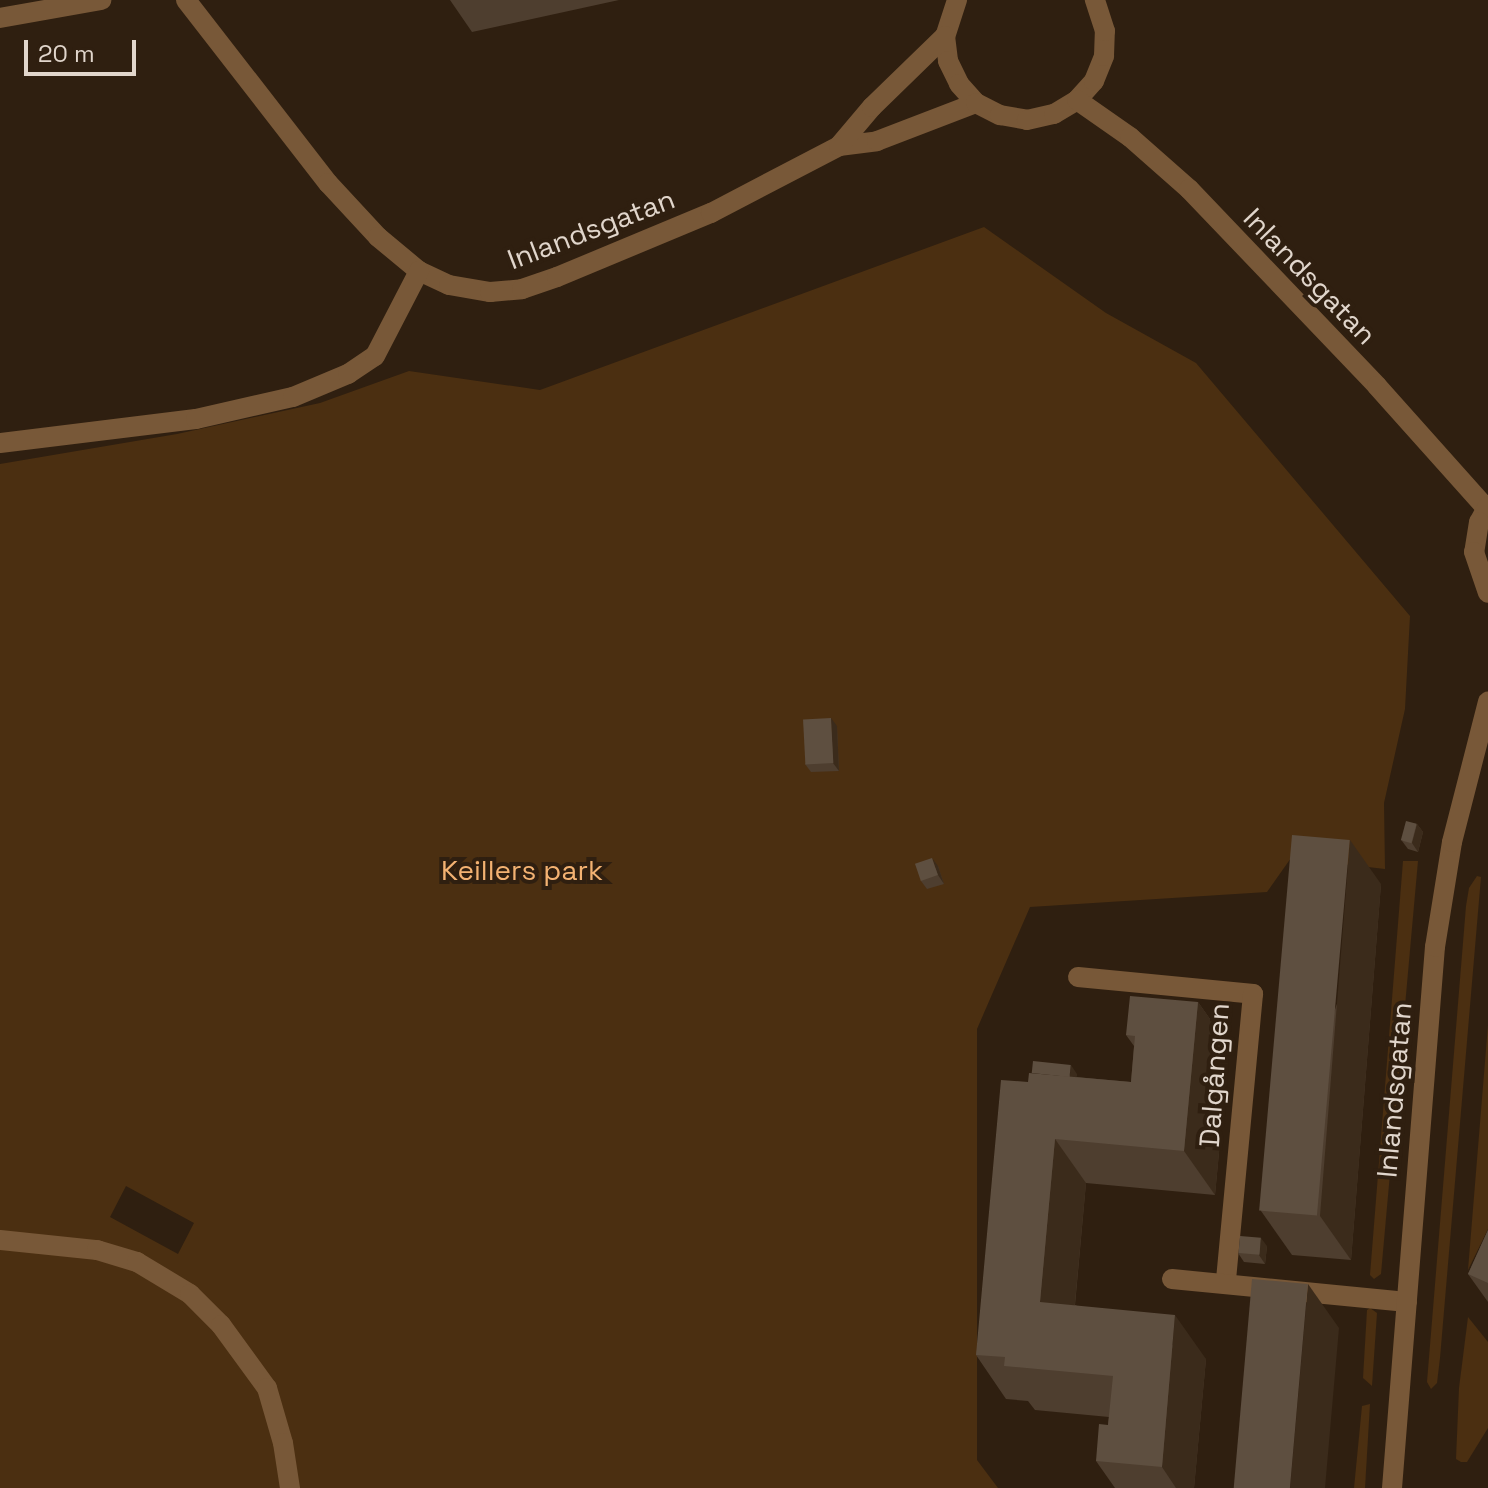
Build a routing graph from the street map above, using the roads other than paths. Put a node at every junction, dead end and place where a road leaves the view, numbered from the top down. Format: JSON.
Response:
{"nodes":[{"id":1,"x":186,"y":0,"type":"edge"},
{"id":2,"x":957,"y":0,"type":"edge"},
{"id":3,"x":89,"y":1,"type":"edge"},
{"id":4,"x":1101,"y":4,"type":"edge"},
{"id":5,"x":0,"y":18,"type":"edge"},
{"id":6,"x":945,"y":36,"type":"junction"},
{"id":7,"x":1077,"y":100,"type":"junction"},
{"id":8,"x":976,"y":103,"type":"junction"},
{"id":9,"x":839,"y":146,"type":"junction"},
{"id":10,"x":419,"y":271,"type":"junction"},
{"id":11,"x":0,"y":443,"type":"edge"},
{"id":12,"x":1487,"y":507,"type":"edge"},
{"id":13,"x":1488,"y":593,"type":"edge"},
{"id":14,"x":1488,"y":702,"type":"edge"},
{"id":15,"x":1078,"y":977,"type":"dead end"},
{"id":16,"x":0,"y":1240,"type":"edge"},
{"id":17,"x":1172,"y":1279,"type":"dead end"},
{"id":18,"x":1226,"y":1282,"type":"junction"},
{"id":19,"x":1407,"y":1302,"type":"junction"},
{"id":20,"x":290,"y":1488,"type":"edge"},
{"id":21,"x":1392,"y":1488,"type":"edge"}],
"edges":[{"from":1,"to":10,"type":"street","name":"Inlandsgatan"},
{"from":2,"to":6,"type":"street"},
{"from":3,"to":5,"type":"street"},
{"from":4,"to":7,"type":"street"},
{"from":6,"to":8,"type":"street"},
{"from":6,"to":9,"type":"street","name":"Inlandsgatan"},
{"from":7,"to":8,"type":"street"},
{"from":7,"to":12,"type":"street","name":"Inlandsgatan"},
{"from":8,"to":9,"type":"street","name":"Inlandsgatan"},
{"from":9,"to":10,"type":"street","name":"Inlandsgatan"},
{"from":10,"to":11,"type":"street"},
{"from":12,"to":13,"type":"street"},
{"from":14,"to":19,"type":"street","name":"Inlandsgatan"},
{"from":15,"to":18,"type":"street","name":"Dalgången"},
{"from":16,"to":20,"type":"street"},
{"from":17,"to":18,"type":"street"},
{"from":18,"to":19,"type":"street"},
{"from":19,"to":21,"type":"street","name":"Inlandsgatan"}]}
